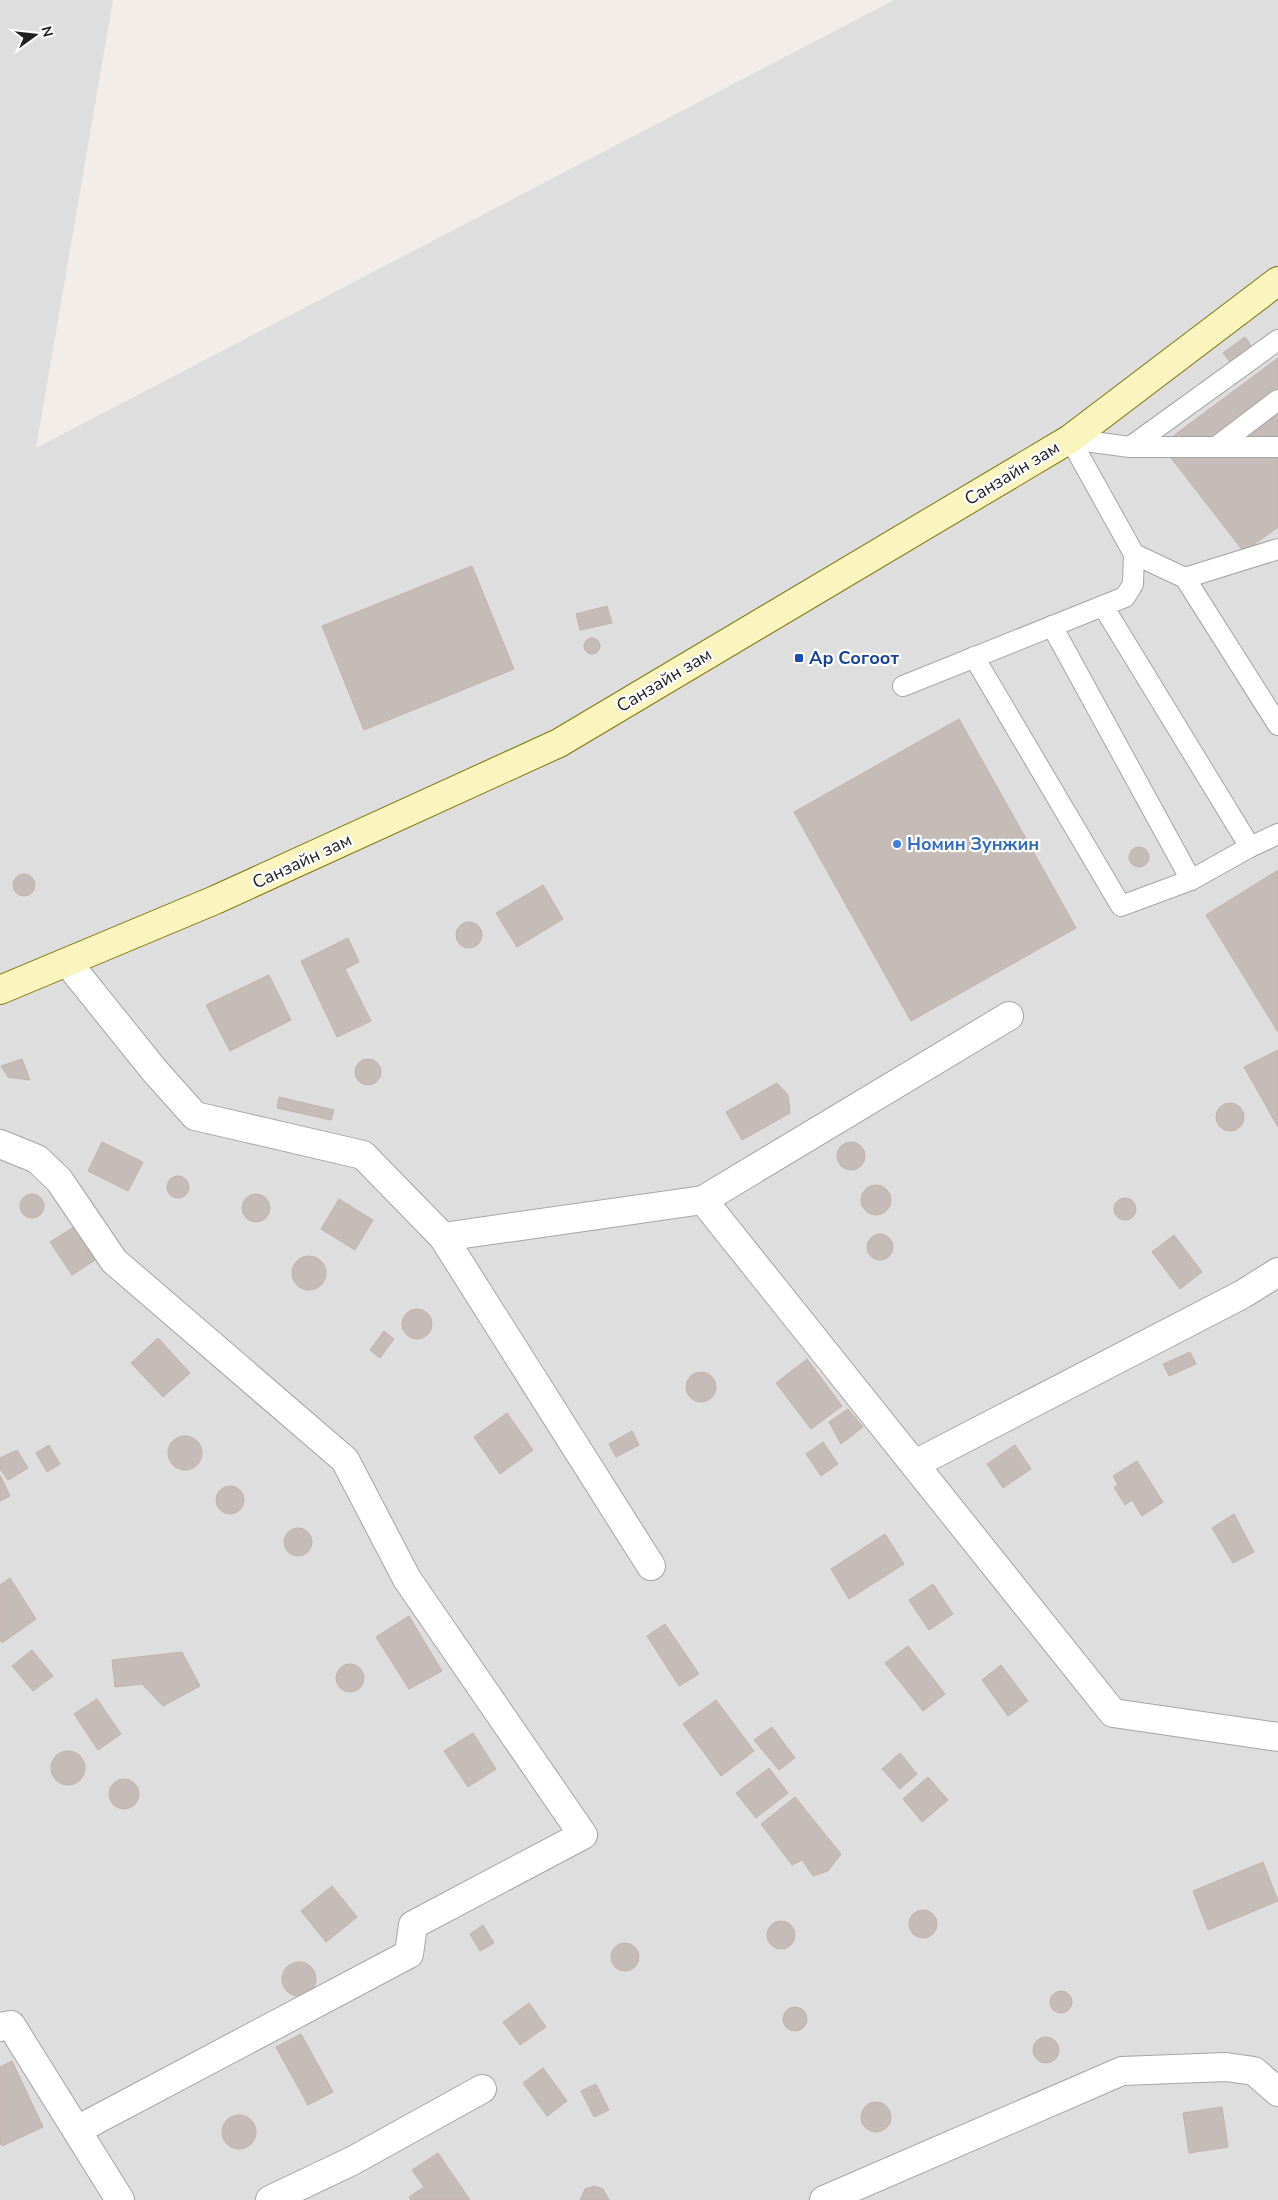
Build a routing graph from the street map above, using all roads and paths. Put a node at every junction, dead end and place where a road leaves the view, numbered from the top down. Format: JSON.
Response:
{"nodes":[{"id":1,"x":1278,"y":281,"type":"edge"},
{"id":2,"x":1278,"y":340,"type":"edge"},
{"id":3,"x":1278,"y":400,"type":"edge"},
{"id":4,"x":1070,"y":439,"type":"junction"},
{"id":5,"x":1130,"y":447,"type":"junction"},
{"id":6,"x":1216,"y":447,"type":"junction"},
{"id":7,"x":1278,"y":447,"type":"edge"},
{"id":8,"x":1278,"y":549,"type":"edge"},
{"id":9,"x":1134,"y":554,"type":"junction"},
{"id":10,"x":1184,"y":578,"type":"junction"},
{"id":11,"x":1103,"y":606,"type":"junction"},
{"id":12,"x":1052,"y":626,"type":"junction"},
{"id":13,"x":974,"y":657,"type":"junction"},
{"id":14,"x":903,"y":686,"type":"dead end"},
{"id":15,"x":1278,"y":725,"type":"edge"},
{"id":16,"x":1278,"y":834,"type":"edge"},
{"id":17,"x":1250,"y":847,"type":"junction"},
{"id":18,"x":1191,"y":880,"type":"junction"},
{"id":19,"x":68,"y":962,"type":"junction"},
{"id":20,"x":0,"y":990,"type":"edge"},
{"id":21,"x":1009,"y":1016,"type":"dead end"},
{"id":22,"x":0,"y":1144,"type":"edge"},
{"id":23,"x":702,"y":1200,"type":"junction"},
{"id":24,"x":443,"y":1237,"type":"junction"},
{"id":25,"x":1278,"y":1272,"type":"edge"},
{"id":26,"x":915,"y":1464,"type":"junction"},
{"id":27,"x":651,"y":1566,"type":"dead end"},
{"id":28,"x":1278,"y":1737,"type":"edge"},
{"id":29,"x":0,"y":2027,"type":"edge"},
{"id":30,"x":482,"y":2089,"type":"dead end"},
{"id":31,"x":1278,"y":2092,"type":"edge"},
{"id":32,"x":77,"y":2130,"type":"junction"},
{"id":33,"x":120,"y":2200,"type":"edge"},
{"id":34,"x":270,"y":2200,"type":"edge"},
{"id":35,"x":824,"y":2200,"type":"edge"}],
"edges":[{"from":1,"to":4,"type":"main road","name":"Санзайн зам"},
{"from":2,"to":5,"type":"lane"},
{"from":3,"to":6,"type":"lane"},
{"from":4,"to":5,"type":"lane"},
{"from":4,"to":9,"type":"lane"},
{"from":4,"to":19,"type":"main road","name":"Санзайн зам"},
{"from":5,"to":6,"type":"lane"},
{"from":6,"to":7,"type":"lane"},
{"from":8,"to":10,"type":"lane"},
{"from":9,"to":10,"type":"lane"},
{"from":9,"to":11,"type":"lane"},
{"from":10,"to":15,"type":"lane"},
{"from":11,"to":12,"type":"lane"},
{"from":11,"to":17,"type":"lane"},
{"from":12,"to":13,"type":"lane"},
{"from":12,"to":18,"type":"lane"},
{"from":13,"to":14,"type":"lane"},
{"from":13,"to":18,"type":"lane"},
{"from":16,"to":17,"type":"lane"},
{"from":17,"to":18,"type":"lane"},
{"from":19,"to":20,"type":"main road","name":"Санзайн зам"},
{"from":19,"to":24,"type":"street"},
{"from":21,"to":23,"type":"street"},
{"from":22,"to":32,"type":"street"},
{"from":23,"to":24,"type":"street"},
{"from":23,"to":26,"type":"street"},
{"from":24,"to":27,"type":"street"},
{"from":25,"to":26,"type":"street"},
{"from":26,"to":28,"type":"street"},
{"from":29,"to":32,"type":"street"},
{"from":30,"to":34,"type":"street"},
{"from":31,"to":35,"type":"street"},
{"from":32,"to":33,"type":"street"}]}
